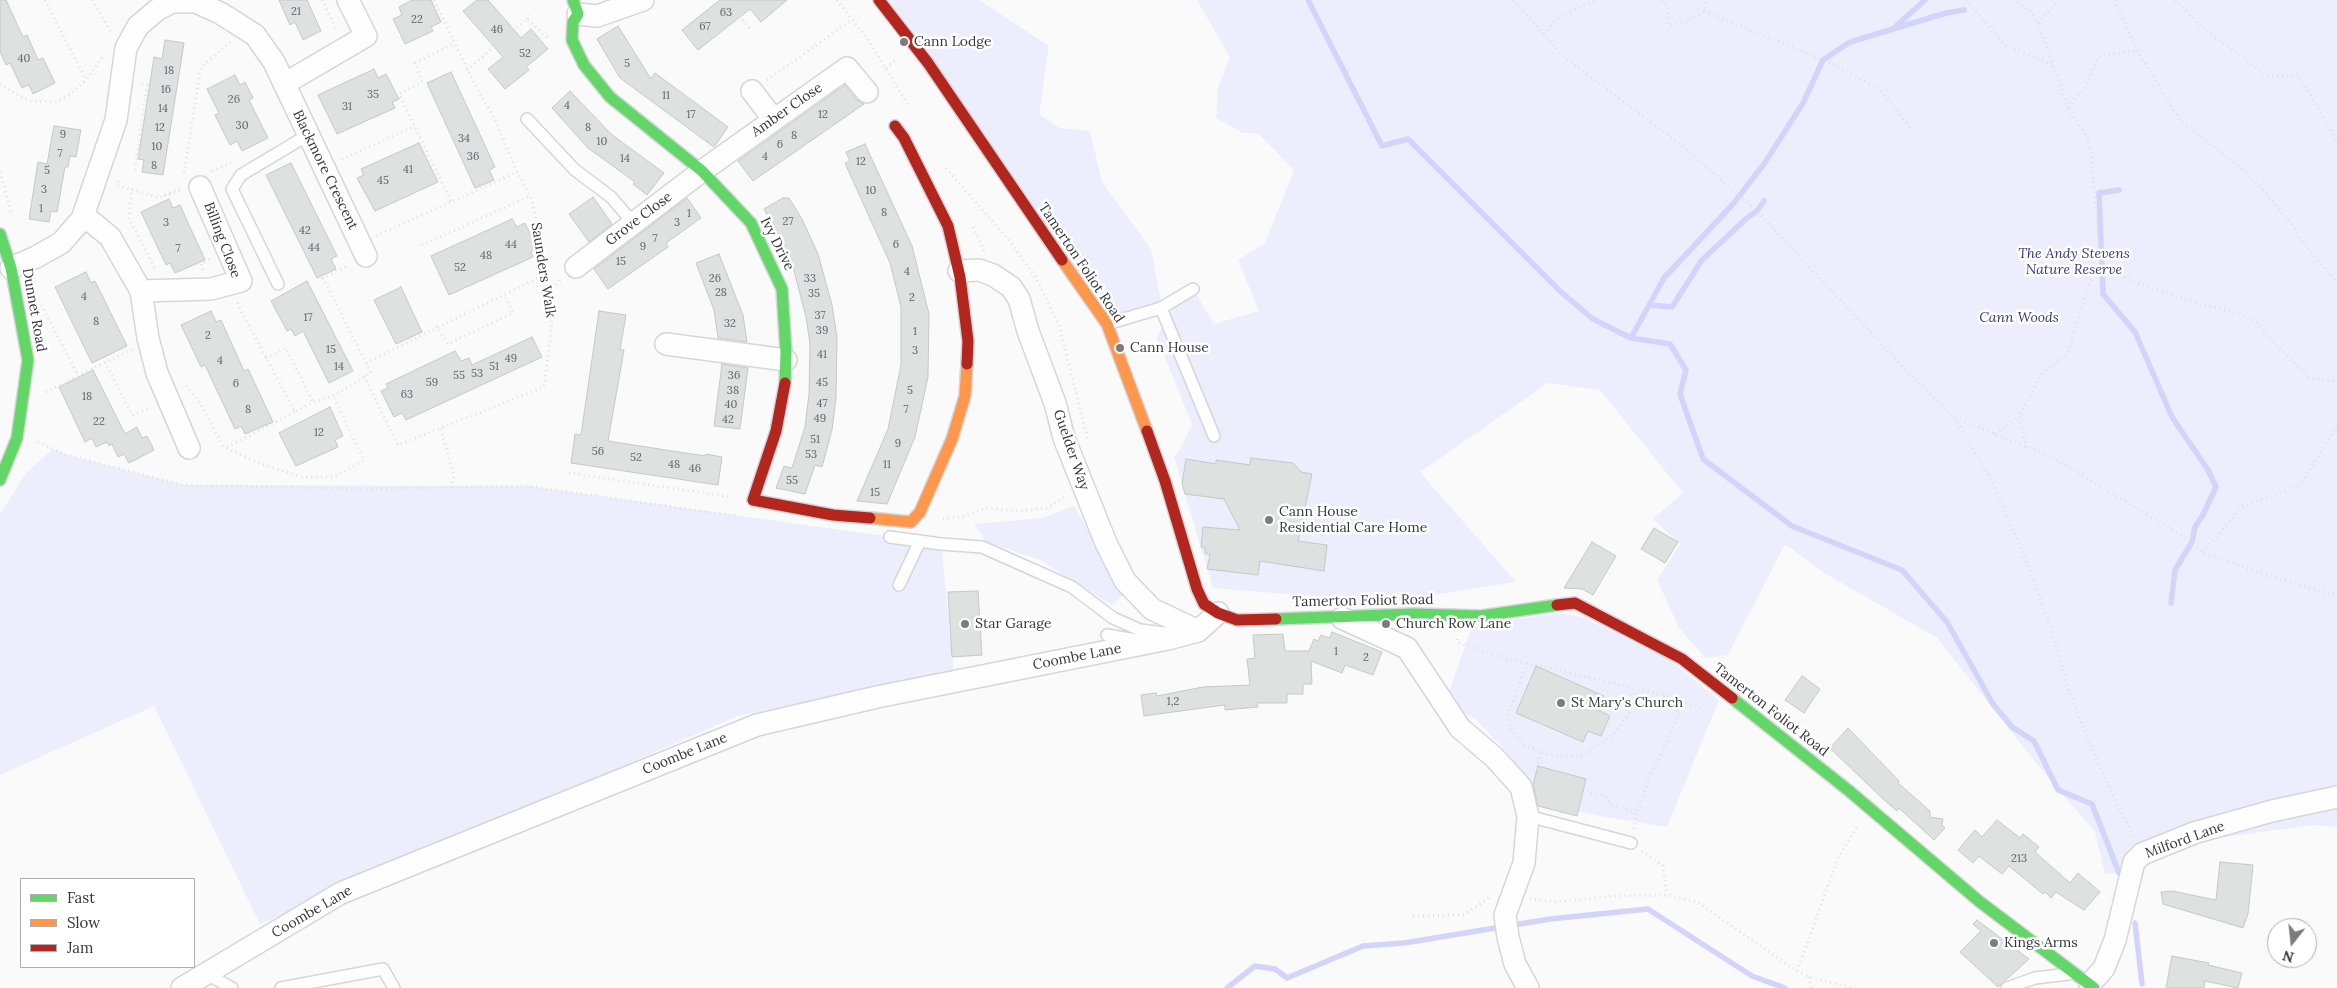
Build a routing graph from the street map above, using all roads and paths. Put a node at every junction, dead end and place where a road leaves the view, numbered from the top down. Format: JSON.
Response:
{"nodes":[{"id":1,"x":45,"y":0,"type":"edge"},
{"id":2,"x":92,"y":0,"type":"edge"},
{"id":3,"x":322,"y":0,"type":"edge"},
{"id":4,"x":348,"y":0,"type":"edge"},
{"id":5,"x":434,"y":0,"type":"edge"},
{"id":6,"x":643,"y":0,"type":"edge"},
{"id":7,"x":727,"y":0,"type":"edge"},
{"id":8,"x":837,"y":0,"type":"edge"},
{"id":9,"x":879,"y":0,"type":"edge"},
{"id":10,"x":1513,"y":0,"type":"edge"},
{"id":11,"x":1595,"y":0,"type":"edge"},
{"id":12,"x":1662,"y":0,"type":"edge"},
{"id":13,"x":1707,"y":0,"type":"edge"},
{"id":14,"x":1966,"y":0,"type":"edge"},
{"id":15,"x":2013,"y":0,"type":"edge"},
{"id":16,"x":2058,"y":0,"type":"edge"},
{"id":17,"x":2115,"y":0,"type":"edge"},
{"id":18,"x":2175,"y":0,"type":"edge"},
{"id":19,"x":575,"y":7,"type":"edge"},
{"id":20,"x":1704,"y":10,"type":"junction"},
{"id":21,"x":529,"y":14,"type":"dead end"},
{"id":22,"x":329,"y":15,"type":"dead end"},
{"id":23,"x":527,"y":20,"type":"junction"},
{"id":24,"x":851,"y":20,"type":"junction"},
{"id":25,"x":2038,"y":23,"type":"junction"},
{"id":26,"x":245,"y":28,"type":"junction"},
{"id":27,"x":752,"y":31,"type":"dead end"},
{"id":28,"x":1544,"y":34,"type":"junction"},
{"id":29,"x":116,"y":39,"type":"dead end"},
{"id":30,"x":553,"y":42,"type":"dead end"},
{"id":31,"x":455,"y":43,"type":"junction"},
{"id":32,"x":2137,"y":50,"type":"junction"},
{"id":33,"x":106,"y":53,"type":"dead end"},
{"id":34,"x":2054,"y":66,"type":"junction"},
{"id":35,"x":467,"y":70,"type":"junction"},
{"id":36,"x":86,"y":80,"type":"junction"},
{"id":37,"x":122,"y":81,"type":"junction"},
{"id":38,"x":0,"y":84,"type":"edge"},
{"id":39,"x":284,"y":84,"type":"junction"},
{"id":40,"x":752,"y":90,"type":"joint"},
{"id":41,"x":867,"y":92,"type":"dead end"},
{"id":42,"x":2068,"y":107,"type":"junction"},
{"id":43,"x":912,"y":111,"type":"dead end"},
{"id":44,"x":527,"y":119,"type":"dead end"},
{"id":45,"x":774,"y":120,"type":"junction"},
{"id":46,"x":416,"y":126,"type":"junction"},
{"id":47,"x":895,"y":126,"type":"dead end"},
{"id":48,"x":1912,"y":129,"type":"dead end"},
{"id":49,"x":308,"y":135,"type":"junction"},
{"id":50,"x":2337,"y":142,"type":"edge"},
{"id":51,"x":347,"y":156,"type":"dead end"},
{"id":52,"x":226,"y":165,"type":"dead end"},
{"id":53,"x":944,"y":165,"type":"dead end"},
{"id":54,"x":135,"y":170,"type":"dead end"},
{"id":55,"x":702,"y":170,"type":"junction"},
{"id":56,"x":517,"y":172,"type":"junction"},
{"id":57,"x":954,"y":176,"type":"dead end"},
{"id":58,"x":205,"y":179,"type":"joint"},
{"id":59,"x":530,"y":196,"type":"junction"},
{"id":60,"x":451,"y":201,"type":"junction"},
{"id":61,"x":82,"y":219,"type":"junction"},
{"id":62,"x":634,"y":224,"type":"junction"},
{"id":63,"x":0,"y":234,"type":"edge"},
{"id":64,"x":422,"y":245,"type":"dead end"},
{"id":65,"x":363,"y":250,"type":"junction"},
{"id":66,"x":154,"y":264,"type":"dead end"},
{"id":67,"x":2108,"y":266,"type":"dead end"},
{"id":68,"x":576,"y":267,"type":"dead end"},
{"id":69,"x":12,"y":268,"type":"junction"},
{"id":70,"x":959,"y":271,"type":"junction"},
{"id":71,"x":546,"y":274,"type":"junction"},
{"id":72,"x":2337,"y":282,"type":"edge"},
{"id":73,"x":278,"y":284,"type":"dead end"},
{"id":74,"x":227,"y":285,"type":"junction"},
{"id":75,"x":1193,"y":289,"type":"dead end"},
{"id":76,"x":141,"y":291,"type":"junction"},
{"id":77,"x":504,"y":294,"type":"junction"},
{"id":78,"x":36,"y":300,"type":"dead end"},
{"id":79,"x":1161,"y":308,"type":"junction"},
{"id":80,"x":1107,"y":324,"type":"junction"},
{"id":81,"x":436,"y":326,"type":"junction"},
{"id":82,"x":148,"y":340,"type":"junction"},
{"id":83,"x":666,"y":344,"type":"dead end"},
{"id":84,"x":266,"y":358,"type":"junction"},
{"id":85,"x":786,"y":360,"type":"junction"},
{"id":86,"x":106,"y":362,"type":"junction"},
{"id":87,"x":366,"y":363,"type":"junction"},
{"id":88,"x":157,"y":373,"type":"junction"},
{"id":89,"x":78,"y":375,"type":"junction"},
{"id":90,"x":364,"y":376,"type":"junction"},
{"id":91,"x":2337,"y":382,"type":"edge"},
{"id":92,"x":43,"y":393,"type":"dead end"},
{"id":93,"x":333,"y":396,"type":"junction"},
{"id":94,"x":313,"y":402,"type":"junction"},
{"id":95,"x":295,"y":412,"type":"junction"},
{"id":96,"x":132,"y":415,"type":"dead end"},
{"id":97,"x":1954,"y":417,"type":"junction"},
{"id":98,"x":2019,"y":417,"type":"junction"},
{"id":99,"x":2337,"y":426,"type":"edge"},
{"id":100,"x":441,"y":428,"type":"junction"},
{"id":101,"x":1994,"y":434,"type":"junction"},
{"id":102,"x":1214,"y":436,"type":"dead end"},
{"id":103,"x":17,"y":438,"type":"junction"},
{"id":104,"x":189,"y":448,"type":"dead end"},
{"id":105,"x":227,"y":448,"type":"junction"},
{"id":106,"x":2027,"y":448,"type":"junction"},
{"id":107,"x":569,"y":473,"type":"dead end"},
{"id":108,"x":0,"y":480,"type":"edge"},
{"id":109,"x":1083,"y":486,"type":"junction"},
{"id":110,"x":451,"y":488,"type":"junction"},
{"id":111,"x":753,"y":500,"type":"junction"},
{"id":112,"x":738,"y":516,"type":"dead end"},
{"id":113,"x":913,"y":520,"type":"junction"},
{"id":114,"x":890,"y":537,"type":"dead end"},
{"id":115,"x":920,"y":541,"type":"junction"},
{"id":116,"x":2203,"y":552,"type":"junction"},
{"id":117,"x":898,"y":585,"type":"dead end"},
{"id":118,"x":2337,"y":596,"type":"edge"},
{"id":119,"x":1218,"y":613,"type":"junction"},
{"id":120,"x":1338,"y":616,"type":"junction"},
{"id":121,"x":1190,"y":633,"type":"junction"},
{"id":122,"x":1107,"y":635,"type":"dead end"},
{"id":123,"x":1456,"y":642,"type":"dead end"},
{"id":124,"x":1150,"y":643,"type":"junction"},
{"id":125,"x":1527,"y":663,"type":"junction"},
{"id":126,"x":1635,"y":690,"type":"junction"},
{"id":127,"x":1664,"y":695,"type":"junction"},
{"id":128,"x":1714,"y":712,"type":"dead end"},
{"id":129,"x":1591,"y":793,"type":"dead end"},
{"id":130,"x":2337,"y":797,"type":"edge"},
{"id":131,"x":1868,"y":808,"type":"junction"},
{"id":132,"x":1528,"y":816,"type":"junction"},
{"id":133,"x":1631,"y":843,"type":"dead end"},
{"id":134,"x":2142,"y":854,"type":"junction"},
{"id":135,"x":1648,"y":856,"type":"dead end"},
{"id":136,"x":1667,"y":895,"type":"junction"},
{"id":137,"x":1508,"y":906,"type":"junction"},
{"id":138,"x":1413,"y":916,"type":"dead end"},
{"id":139,"x":1796,"y":971,"type":"junction"},
{"id":140,"x":207,"y":974,"type":"junction"},
{"id":141,"x":1809,"y":977,"type":"junction"},
{"id":142,"x":2086,"y":982,"type":"edge"},
{"id":143,"x":182,"y":988,"type":"edge"},
{"id":144,"x":232,"y":988,"type":"edge"},
{"id":145,"x":281,"y":988,"type":"edge"},
{"id":146,"x":394,"y":988,"type":"edge"},
{"id":147,"x":1528,"y":988,"type":"edge"},
{"id":148,"x":1811,"y":988,"type":"edge"},
{"id":149,"x":1854,"y":988,"type":"edge"},
{"id":150,"x":2007,"y":988,"type":"edge"}],
"edges":[{"from":1,"to":36,"type":"path"},
{"from":2,"to":29,"type":"path"},
{"from":3,"to":22,"type":"path"},
{"from":4,"to":39,"type":"street"},
{"from":5,"to":31,"type":"path","name":"Saunders Walk"},
{"from":6,"to":19,"type":"street"},
{"from":7,"to":27,"type":"path"},
{"from":8,"to":24,"type":"path"},
{"from":9,"to":80,"type":"street","name":"Tamerton Foliot Road"},
{"from":10,"to":28,"type":"path"},
{"from":11,"to":28,"type":"path"},
{"from":12,"to":20,"type":"path"},
{"from":13,"to":20,"type":"path"},
{"from":14,"to":34,"type":"path"},
{"from":15,"to":25,"type":"path"},
{"from":16,"to":25,"type":"path"},
{"from":17,"to":32,"type":"path"},
{"from":18,"to":50,"type":"path"},
{"from":19,"to":55,"type":"street","name":"Ivy Drive"},
{"from":20,"to":48,"type":"path"},
{"from":21,"to":23,"type":"path"},
{"from":23,"to":30,"type":"path"},
{"from":23,"to":35,"type":"path"},
{"from":24,"to":40,"type":"path"},
{"from":24,"to":43,"type":"path"},
{"from":25,"to":34,"type":"path"},
{"from":26,"to":37,"type":"street","name":"Blackmore Crescent"},
{"from":26,"to":39,"type":"street","name":"Blackmore Crescent"},
{"from":26,"to":66,"type":"path"},
{"from":28,"to":97,"type":"path"},
{"from":31,"to":35,"type":"path","name":"Saunders Walk"},
{"from":31,"to":46,"type":"path"},
{"from":32,"to":42,"type":"path"},
{"from":32,"to":72,"type":"path"},
{"from":33,"to":36,"type":"path"},
{"from":34,"to":42,"type":"path"},
{"from":35,"to":56,"type":"path","name":"Saunders Walk"},
{"from":36,"to":38,"type":"path"},
{"from":37,"to":54,"type":"path"},
{"from":37,"to":61,"type":"street","name":"Blackmore Crescent"},
{"from":39,"to":49,"type":"street","name":"Blackmore Crescent"},
{"from":40,"to":45,"type":"street"},
{"from":41,"to":45,"type":"street","name":"Amber Close"},
{"from":42,"to":98,"type":"path"},
{"from":44,"to":62,"type":"lane"},
{"from":45,"to":55,"type":"street","name":"Amber Close"},
{"from":46,"to":51,"type":"path"},
{"from":46,"to":60,"type":"path"},
{"from":47,"to":70,"type":"street"},
{"from":49,"to":65,"type":"street","name":"Blackmore Crescent"},
{"from":49,"to":73,"type":"lane"},
{"from":52,"to":58,"type":"path"},
{"from":53,"to":57,"type":"path"},
{"from":55,"to":62,"type":"street","name":"Grove Close"},
{"from":55,"to":85,"type":"street","name":"Ivy Drive"},
{"from":56,"to":59,"type":"path","name":"Saunders Walk"},
{"from":56,"to":60,"type":"path"},
{"from":58,"to":74,"type":"street","name":"Billing Close"},
{"from":59,"to":64,"type":"path"},
{"from":59,"to":71,"type":"path","name":"Saunders Walk"},
{"from":60,"to":65,"type":"path"},
{"from":61,"to":69,"type":"street","name":"Blackmore Crescent"},
{"from":61,"to":76,"type":"street"},
{"from":62,"to":68,"type":"street","name":"Grove Close"},
{"from":63,"to":69,"type":"street","name":"Dunnet Road"},
{"from":65,"to":87,"type":"path"},
{"from":67,"to":91,"type":"path"},
{"from":69,"to":103,"type":"street","name":"Dunnet Road"},
{"from":70,"to":109,"type":"street","name":"Guelder Way"},
{"from":70,"to":113,"type":"street"},
{"from":71,"to":77,"type":"path"},
{"from":71,"to":100,"type":"path","name":"Saunders Walk"},
{"from":74,"to":76,"type":"street","name":"Billing Close"},
{"from":74,"to":84,"type":"path","name":"Billing Close"},
{"from":75,"to":79,"type":"lane"},
{"from":76,"to":82,"type":"street"},
{"from":77,"to":81,"type":"path"},
{"from":77,"to":81,"type":"path"},
{"from":78,"to":89,"type":"path"},
{"from":79,"to":80,"type":"lane"},
{"from":79,"to":102,"type":"lane"},
{"from":80,"to":119,"type":"street","name":"Tamerton Foliot Road"},
{"from":81,"to":87,"type":"path"},
{"from":82,"to":86,"type":"path"},
{"from":82,"to":88,"type":"street"},
{"from":83,"to":85,"type":"street"},
{"from":84,"to":94,"type":"path"},
{"from":84,"to":95,"type":"path","name":"Billing Close"},
{"from":85,"to":111,"type":"street","name":"Ivy Drive"},
{"from":86,"to":89,"type":"path"},
{"from":86,"to":96,"type":"path"},
{"from":87,"to":90,"type":"path"},
{"from":88,"to":104,"type":"street"},
{"from":88,"to":105,"type":"path"},
{"from":89,"to":92,"type":"path"},
{"from":90,"to":93,"type":"path"},
{"from":90,"to":100,"type":"path","name":"Saunders Walk"},
{"from":93,"to":94,"type":"path"},
{"from":93,"to":105,"type":"path"},
{"from":94,"to":95,"type":"path"},
{"from":95,"to":105,"type":"path"},
{"from":97,"to":101,"type":"path"},
{"from":97,"to":134,"type":"path"},
{"from":98,"to":101,"type":"path"},
{"from":98,"to":106,"type":"path"},
{"from":99,"to":116,"type":"path"},
{"from":100,"to":110,"type":"path"},
{"from":101,"to":106,"type":"path"},
{"from":103,"to":108,"type":"street","name":"Dunnet Road"},
{"from":103,"to":110,"type":"path"},
{"from":106,"to":116,"type":"path"},
{"from":107,"to":111,"type":"path"},
{"from":109,"to":113,"type":"path"},
{"from":109,"to":121,"type":"street","name":"Guelder Way"},
{"from":110,"to":112,"type":"path"},
{"from":111,"to":113,"type":"street"},
{"from":114,"to":115,"type":"lane"},
{"from":115,"to":117,"type":"lane"},
{"from":115,"to":121,"type":"lane"},
{"from":116,"to":118,"type":"path"},
{"from":119,"to":120,"type":"street","name":"Tamerton Foliot Road"},
{"from":119,"to":121,"type":"street","name":"Coombe Lane"},
{"from":120,"to":131,"type":"street","name":"Tamerton Foliot Road"},
{"from":120,"to":132,"type":"street"},
{"from":121,"to":124,"type":"street","name":"Coombe Lane"},
{"from":122,"to":124,"type":"lane"},
{"from":123,"to":125,"type":"path"},
{"from":124,"to":140,"type":"street","name":"Coombe Lane"},
{"from":125,"to":126,"type":"path"},
{"from":125,"to":126,"type":"path"},
{"from":126,"to":127,"type":"path"},
{"from":127,"to":128,"type":"path"},
{"from":127,"to":129,"type":"path"},
{"from":130,"to":134,"type":"street","name":"Milford Lane"},
{"from":131,"to":139,"type":"path"},
{"from":131,"to":142,"type":"street","name":"Tamerton Foliot Road"},
{"from":132,"to":133,"type":"lane"},
{"from":132,"to":137,"type":"street"},
{"from":134,"to":142,"type":"street","name":"Milford Lane"},
{"from":135,"to":136,"type":"path"},
{"from":136,"to":137,"type":"path"},
{"from":136,"to":139,"type":"path"},
{"from":137,"to":138,"type":"path"},
{"from":137,"to":147,"type":"street"},
{"from":139,"to":141,"type":"path"},
{"from":140,"to":143,"type":"street","name":"Coombe Lane"},
{"from":140,"to":144,"type":"lane"},
{"from":141,"to":148,"type":"path"},
{"from":141,"to":149,"type":"path"},
{"from":142,"to":150,"type":"lane"},
{"from":145,"to":146,"type":"lane"}]}
